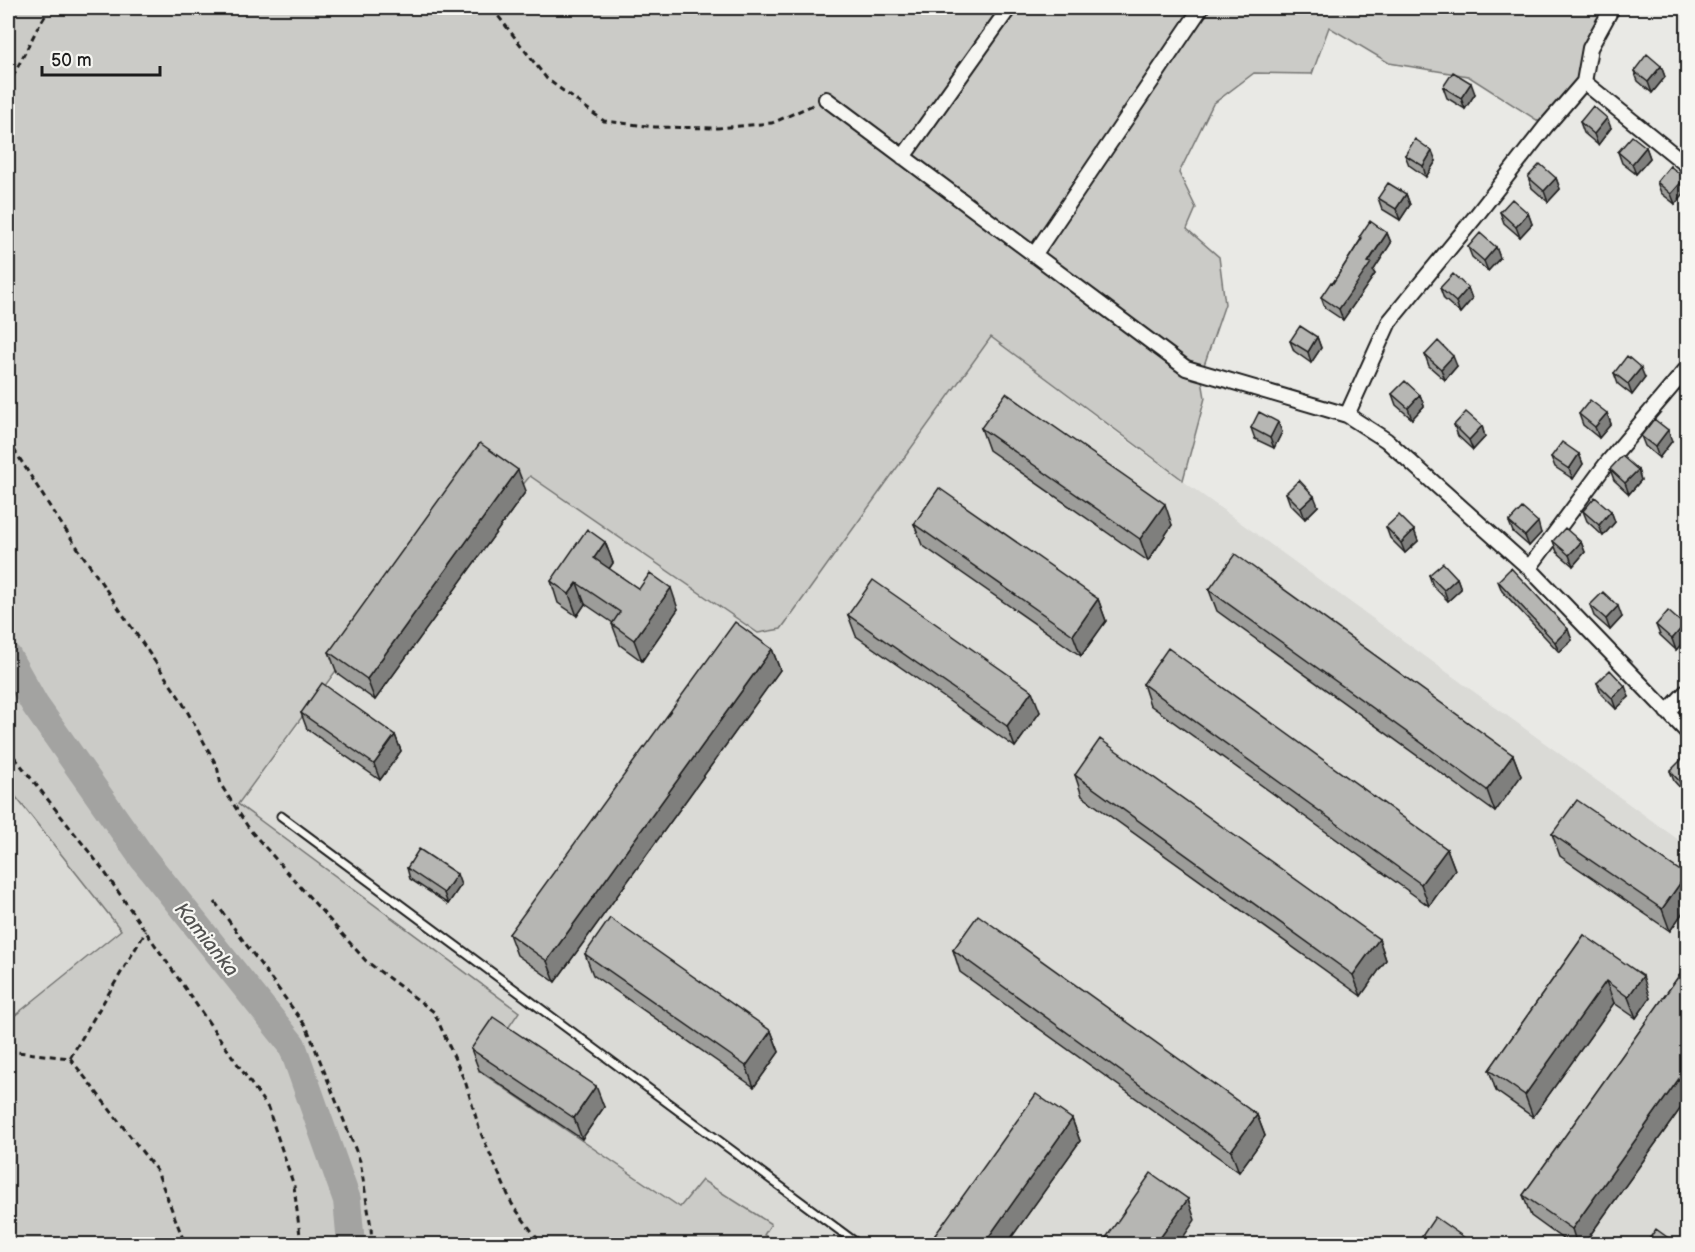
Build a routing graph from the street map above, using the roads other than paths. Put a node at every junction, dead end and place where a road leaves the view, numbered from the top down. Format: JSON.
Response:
{"nodes":[{"id":1,"x":1009,"y":8,"type":"edge"},
{"id":2,"x":1202,"y":8,"type":"edge"},
{"id":3,"x":1612,"y":8,"type":"edge"},
{"id":4,"x":1584,"y":82,"type":"junction"},
{"id":5,"x":826,"y":99,"type":"road end"},
{"id":6,"x":903,"y":157,"type":"junction"},
{"id":7,"x":1688,"y":166,"type":"edge"},
{"id":8,"x":1034,"y":255,"type":"junction"},
{"id":9,"x":1688,"y":367,"type":"edge"},
{"id":10,"x":1347,"y":415,"type":"junction"},
{"id":11,"x":1529,"y":568,"type":"junction"},
{"id":12,"x":1688,"y":690,"type":"edge"},
{"id":13,"x":1667,"y":712,"type":"junction"},
{"id":14,"x":1688,"y":733,"type":"edge"},
{"id":15,"x":281,"y":816,"type":"dead end"},
{"id":16,"x":858,"y":1245,"type":"edge"}],
"edges":[{"from":1,"to":6,"type":"street"},
{"from":2,"to":8,"type":"street"},
{"from":3,"to":4,"type":"street"},
{"from":4,"to":7,"type":"street"},
{"from":4,"to":10,"type":"street"},
{"from":5,"to":6,"type":"street"},
{"from":6,"to":8,"type":"street"},
{"from":8,"to":10,"type":"street"},
{"from":9,"to":11,"type":"street"},
{"from":10,"to":11,"type":"street"},
{"from":11,"to":13,"type":"street"},
{"from":12,"to":13,"type":"street"},
{"from":13,"to":14,"type":"street"},
{"from":15,"to":16,"type":"lane"}]}
